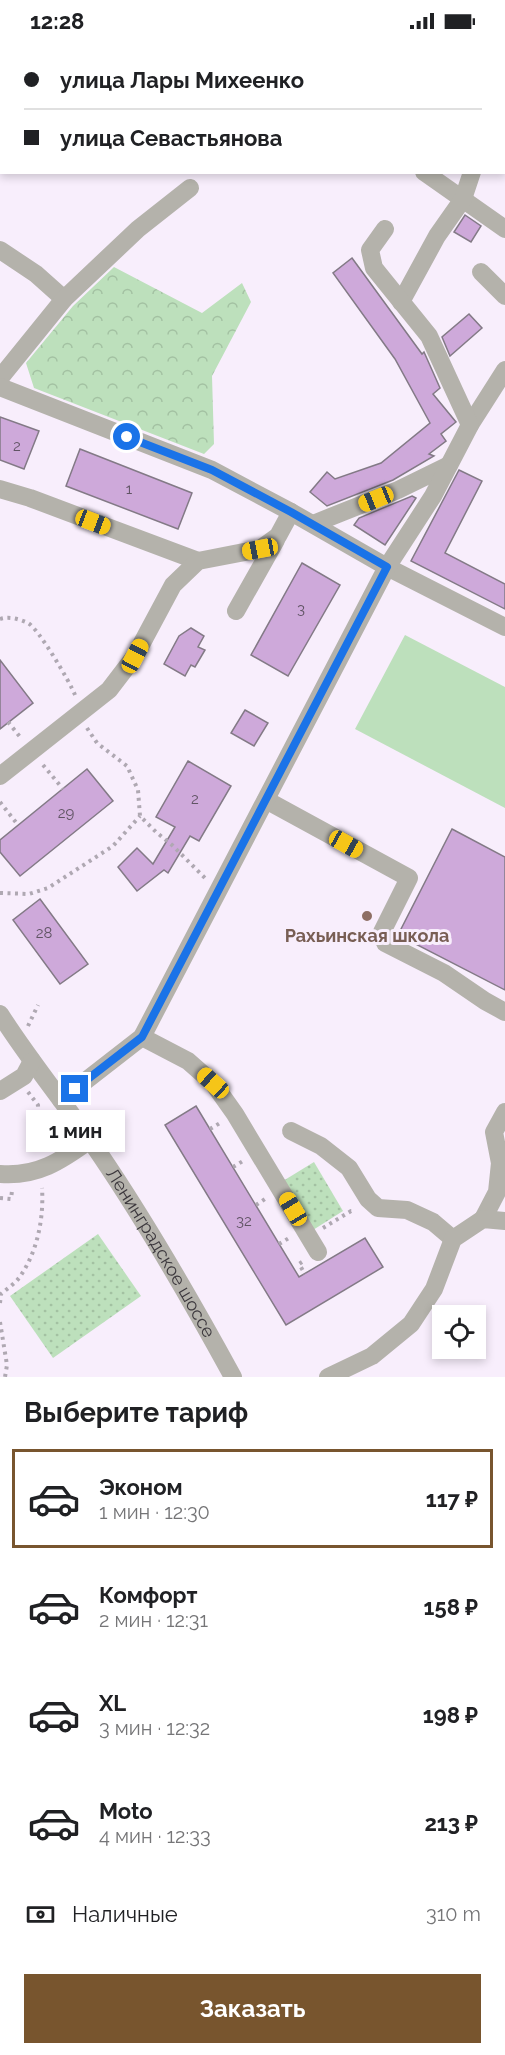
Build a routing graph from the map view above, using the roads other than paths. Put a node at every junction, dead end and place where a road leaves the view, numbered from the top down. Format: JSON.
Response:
{"nodes":[{"id":1,"x":427,"y":174,"type":"edge"},
{"id":2,"x":471,"y":174,"type":"edge"},
{"id":3,"x":190,"y":188,"type":"dead end"},
{"id":4,"x":463,"y":199,"type":"junction"},
{"id":5,"x":385,"y":229,"type":"dead end"},
{"id":6,"x":505,"y":229,"type":"edge"},
{"id":7,"x":0,"y":250,"type":"edge"},
{"id":8,"x":481,"y":272,"type":"dead end"},
{"id":9,"x":505,"y":296,"type":"edge"},
{"id":10,"x":64,"y":299,"type":"junction"},
{"id":11,"x":401,"y":302,"type":"junction"},
{"id":12,"x":505,"y":370,"type":"edge"},
{"id":13,"x":0,"y":378,"type":"edge"},
{"id":14,"x":0,"y":387,"type":"edge"},
{"id":15,"x":470,"y":425,"type":"junction"},
{"id":16,"x":449,"y":465,"type":"junction"},
{"id":17,"x":0,"y":489,"type":"edge"},
{"id":18,"x":291,"y":512,"type":"junction"},
{"id":19,"x":313,"y":524,"type":"junction"},
{"id":20,"x":278,"y":536,"type":"junction"},
{"id":21,"x":198,"y":561,"type":"junction"},
{"id":22,"x":387,"y":567,"type":"junction"},
{"id":23,"x":236,"y":611,"type":"dead end"},
{"id":24,"x":505,"y":627,"type":"edge"},
{"id":25,"x":0,"y":776,"type":"edge"},
{"id":26,"x":266,"y":800,"type":"junction"},
{"id":27,"x":505,"y":1012,"type":"edge"},
{"id":28,"x":0,"y":1014,"type":"edge"},
{"id":29,"x":142,"y":1037,"type":"junction"},
{"id":30,"x":32,"y":1062,"type":"junction"},
{"id":31,"x":0,"y":1091,"type":"edge"},
{"id":32,"x":61,"y":1100,"type":"junction"},
{"id":33,"x":505,"y":1112,"type":"edge"},
{"id":34,"x":291,"y":1131,"type":"dead end"},
{"id":35,"x":90,"y":1140,"type":"junction"},
{"id":36,"x":0,"y":1174,"type":"edge"},
{"id":37,"x":483,"y":1219,"type":"junction"},
{"id":38,"x":505,"y":1221,"type":"edge"},
{"id":39,"x":453,"y":1239,"type":"junction"},
{"id":40,"x":314,"y":1244,"type":"road end"},
{"id":41,"x":232,"y":1377,"type":"edge"},
{"id":42,"x":328,"y":1377,"type":"edge"}],
"edges":[{"from":1,"to":4,"type":"street"},
{"from":2,"to":4,"type":"street"},
{"from":3,"to":10,"type":"street"},
{"from":4,"to":6,"type":"street"},
{"from":4,"to":11,"type":"street"},
{"from":5,"to":11,"type":"street"},
{"from":7,"to":10,"type":"street"},
{"from":8,"to":9,"type":"street"},
{"from":10,"to":13,"type":"street"},
{"from":11,"to":15,"type":"street"},
{"from":12,"to":15,"type":"street"},
{"from":14,"to":18,"type":"street"},
{"from":15,"to":16,"type":"street"},
{"from":16,"to":19,"type":"street"},
{"from":16,"to":22,"type":"street"},
{"from":17,"to":21,"type":"street"},
{"from":18,"to":19,"type":"street"},
{"from":18,"to":20,"type":"street"},
{"from":19,"to":22,"type":"street"},
{"from":20,"to":21,"type":"street"},
{"from":20,"to":23,"type":"street"},
{"from":21,"to":25,"type":"street"},
{"from":22,"to":24,"type":"street"},
{"from":22,"to":26,"type":"street"},
{"from":26,"to":27,"type":"street"},
{"from":26,"to":29,"type":"street"},
{"from":28,"to":30,"type":"street","name":"Ленинградское шоссе"},
{"from":29,"to":32,"type":"street"},
{"from":29,"to":40,"type":"street"},
{"from":30,"to":31,"type":"street"},
{"from":30,"to":32,"type":"street","name":"Ленинградское шоссе"},
{"from":32,"to":35,"type":"street","name":"Ленинградское шоссе"},
{"from":33,"to":37,"type":"street"},
{"from":34,"to":39,"type":"street"},
{"from":35,"to":36,"type":"street"},
{"from":35,"to":41,"type":"street","name":"Ленинградское шоссе"},
{"from":37,"to":38,"type":"street"},
{"from":37,"to":39,"type":"street"},
{"from":39,"to":42,"type":"street"}]}
